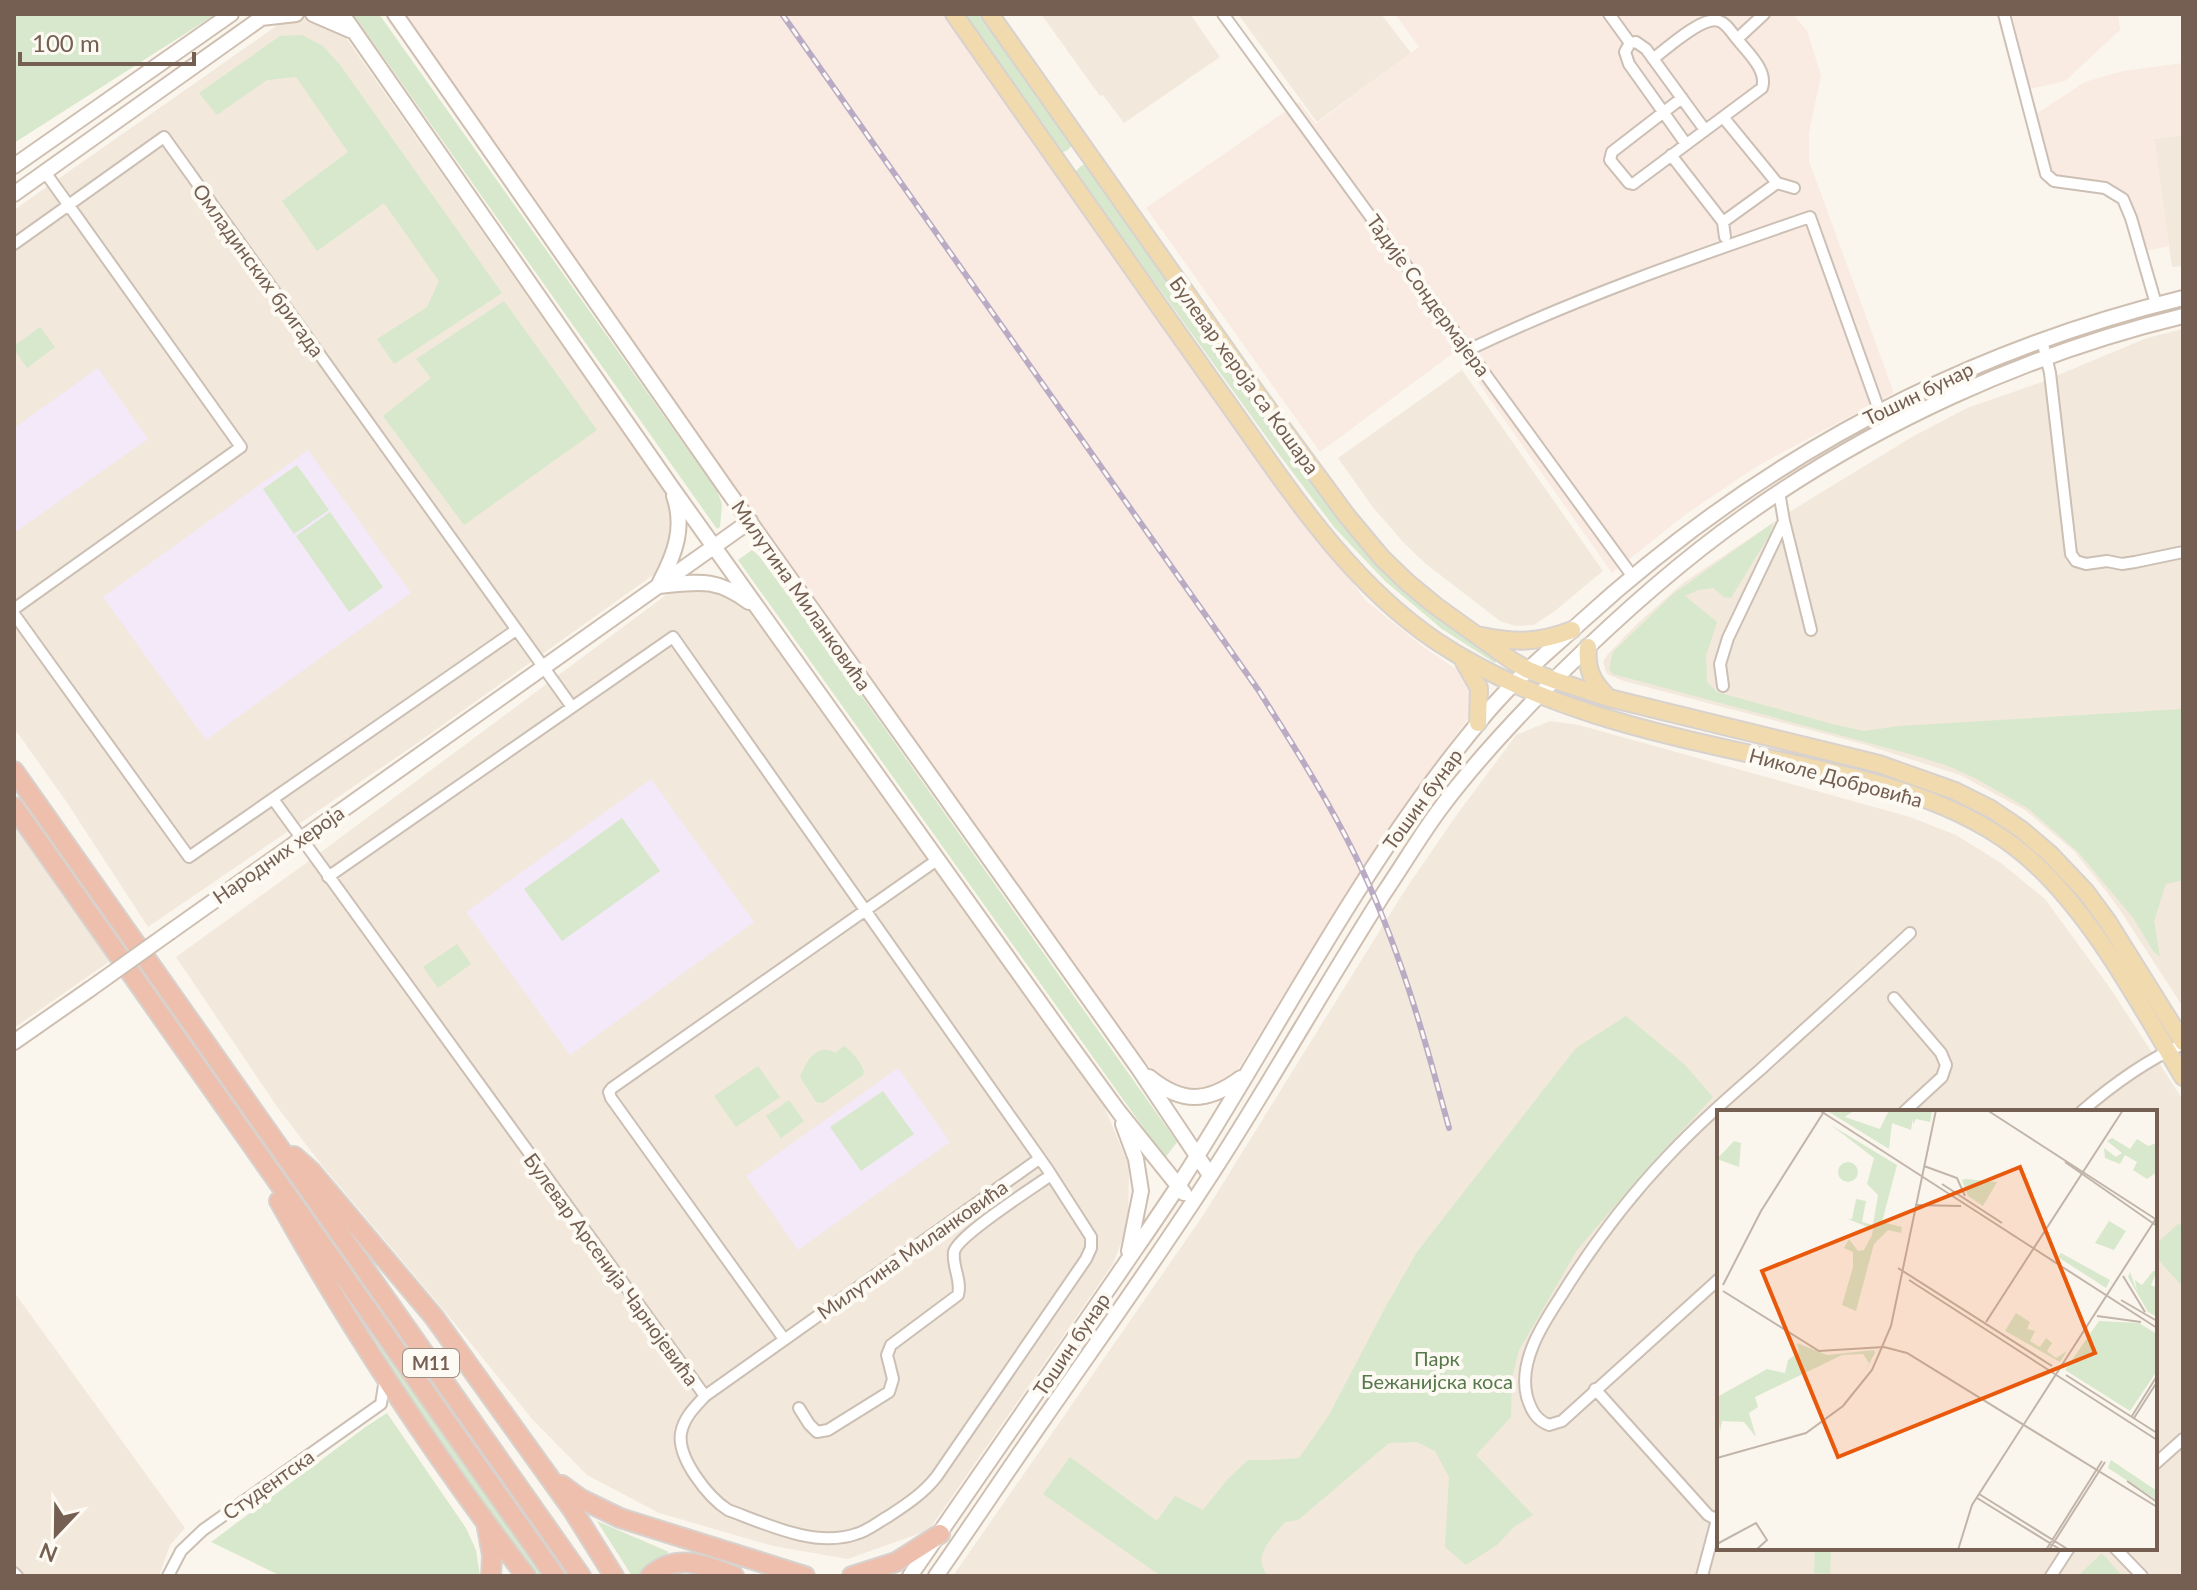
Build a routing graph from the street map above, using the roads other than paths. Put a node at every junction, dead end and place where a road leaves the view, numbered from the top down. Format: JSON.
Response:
{"nodes":[{"id":1,"x":231,"y":14,"type":"edge"},
{"id":2,"x":296,"y":14,"type":"edge"},
{"id":3,"x":313,"y":14,"type":"edge"},
{"id":4,"x":342,"y":14,"type":"edge"},
{"id":5,"x":395,"y":14,"type":"edge"},
{"id":6,"x":954,"y":14,"type":"edge"},
{"id":7,"x":990,"y":14,"type":"edge"},
{"id":8,"x":1223,"y":14,"type":"edge"},
{"id":9,"x":1609,"y":14,"type":"edge"},
{"id":10,"x":1764,"y":14,"type":"edge"},
{"id":11,"x":2004,"y":14,"type":"edge"},
{"id":12,"x":264,"y":16,"type":"edge"},
{"id":13,"x":354,"y":32,"type":"junction"},
{"id":14,"x":1737,"y":39,"type":"junction"},
{"id":15,"x":1630,"y":43,"type":"junction"},
{"id":16,"x":1653,"y":59,"type":"junction"},
{"id":17,"x":1682,"y":98,"type":"junction"},
{"id":18,"x":1663,"y":112,"type":"junction"},
{"id":19,"x":1723,"y":117,"type":"junction"},
{"id":20,"x":1705,"y":130,"type":"junction"},
{"id":21,"x":1080,"y":141,"type":"junction"},
{"id":22,"x":1686,"y":144,"type":"junction"},
{"id":23,"x":1671,"y":155,"type":"junction"},
{"id":24,"x":1091,"y":157,"type":"junction"},
{"id":25,"x":1056,"y":158,"type":"junction"},
{"id":26,"x":14,"y":166,"type":"edge"},
{"id":27,"x":45,"y":172,"type":"junction"},
{"id":28,"x":1067,"y":175,"type":"junction"},
{"id":29,"x":1777,"y":183,"type":"junction"},
{"id":30,"x":1794,"y":188,"type":"dead end"},
{"id":31,"x":14,"y":194,"type":"edge"},
{"id":32,"x":68,"y":205,"type":"junction"},
{"id":33,"x":1723,"y":222,"type":"junction"},
{"id":34,"x":1725,"y":237,"type":"dead end"},
{"id":35,"x":14,"y":244,"type":"edge"},
{"id":36,"x":2183,"y":298,"type":"edge"},
{"id":37,"x":2156,"y":304,"type":"junction"},
{"id":38,"x":2183,"y":316,"type":"edge"},
{"id":39,"x":2042,"y":340,"type":"junction"},
{"id":40,"x":1468,"y":350,"type":"junction"},
{"id":41,"x":2047,"y":357,"type":"junction"},
{"id":42,"x":1879,"y":410,"type":"junction"},
{"id":43,"x":672,"y":488,"type":"junction"},
{"id":44,"x":1779,"y":492,"type":"junction"},
{"id":45,"x":750,"y":521,"type":"junction"},
{"id":46,"x":1784,"y":521,"type":"junction"},
{"id":47,"x":714,"y":546,"type":"junction"},
{"id":48,"x":2183,"y":552,"type":"edge"},
{"id":49,"x":1633,"y":577,"type":"junction"},
{"id":50,"x":658,"y":586,"type":"junction"},
{"id":51,"x":759,"y":609,"type":"junction"},
{"id":52,"x":14,"y":611,"type":"edge"},
{"id":53,"x":516,"y":630,"type":"junction"},
{"id":54,"x":1572,"y":630,"type":"junction"},
{"id":55,"x":1811,"y":630,"type":"dead end"},
{"id":56,"x":1476,"y":635,"type":"junction"},
{"id":57,"x":1588,"y":647,"type":"junction"},
{"id":58,"x":1461,"y":657,"type":"junction"},
{"id":59,"x":543,"y":667,"type":"junction"},
{"id":60,"x":1528,"y":670,"type":"junction"},
{"id":61,"x":1554,"y":680,"type":"junction"},
{"id":62,"x":1512,"y":685,"type":"junction"},
{"id":63,"x":1723,"y":686,"type":"dead end"},
{"id":64,"x":1538,"y":695,"type":"junction"},
{"id":65,"x":1609,"y":698,"type":"junction"},
{"id":66,"x":572,"y":707,"type":"junction"},
{"id":67,"x":1478,"y":723,"type":"junction"},
{"id":68,"x":14,"y":771,"type":"edge"},
{"id":69,"x":273,"y":799,"type":"junction"},
{"id":70,"x":14,"y":807,"type":"edge"},
{"id":71,"x":301,"y":839,"type":"junction"},
{"id":72,"x":937,"y":860,"type":"junction"},
{"id":73,"x":325,"y":873,"type":"junction"},
{"id":74,"x":864,"y":911,"type":"junction"},
{"id":75,"x":1910,"y":933,"type":"dead end"},
{"id":76,"x":1894,"y":998,"type":"dead end"},
{"id":77,"x":14,"y":1042,"type":"edge"},
{"id":78,"x":2178,"y":1046,"type":"edge"},
{"id":79,"x":1139,"y":1069,"type":"junction"},
{"id":80,"x":1248,"y":1072,"type":"junction"},
{"id":81,"x":2183,"y":1077,"type":"edge"},
{"id":82,"x":1718,"y":1110,"type":"edge"},
{"id":83,"x":1906,"y":1110,"type":"edge"},
{"id":84,"x":2083,"y":1110,"type":"edge"},
{"id":85,"x":1717,"y":1111,"type":"edge"},
{"id":86,"x":1119,"y":1112,"type":"junction"},
{"id":87,"x":281,"y":1149,"type":"junction"},
{"id":88,"x":1197,"y":1156,"type":"junction"},
{"id":89,"x":262,"y":1158,"type":"junction"},
{"id":90,"x":1039,"y":1159,"type":"junction"},
{"id":91,"x":1051,"y":1175,"type":"junction"},
{"id":92,"x":1210,"y":1175,"type":"junction"},
{"id":93,"x":1178,"y":1186,"type":"junction"},
{"id":94,"x":1192,"y":1203,"type":"junction"},
{"id":95,"x":1127,"y":1261,"type":"junction"},
{"id":96,"x":1717,"y":1281,"type":"edge"},
{"id":97,"x":784,"y":1339,"type":"junction"},
{"id":98,"x":385,"y":1378,"type":"junction"},
{"id":99,"x":1595,"y":1389,"type":"junction"},
{"id":100,"x":705,"y":1396,"type":"junction"},
{"id":101,"x":381,"y":1404,"type":"junction"},
{"id":102,"x":799,"y":1408,"type":"dead end"},
{"id":103,"x":407,"y":1410,"type":"junction"},
{"id":104,"x":2183,"y":1439,"type":"edge"},
{"id":105,"x":2157,"y":1462,"type":"edge"},
{"id":106,"x":547,"y":1473,"type":"junction"},
{"id":107,"x":1717,"y":1517,"type":"edge"},
{"id":108,"x":1717,"y":1521,"type":"edge"},
{"id":109,"x":486,"y":1522,"type":"junction"},
{"id":110,"x":940,"y":1534,"type":"junction"},
{"id":111,"x":2068,"y":1550,"type":"edge"},
{"id":112,"x":2117,"y":1550,"type":"edge"},
{"id":113,"x":508,"y":1552,"type":"junction"},
{"id":114,"x":168,"y":1576,"type":"edge"},
{"id":115,"x":491,"y":1576,"type":"edge"},
{"id":116,"x":511,"y":1576,"type":"edge"},
{"id":117,"x":526,"y":1576,"type":"edge"},
{"id":118,"x":555,"y":1576,"type":"edge"},
{"id":119,"x":581,"y":1576,"type":"edge"},
{"id":120,"x":614,"y":1576,"type":"edge"},
{"id":121,"x":650,"y":1576,"type":"edge"},
{"id":122,"x":734,"y":1576,"type":"edge"},
{"id":123,"x":805,"y":1576,"type":"edge"},
{"id":124,"x":852,"y":1576,"type":"edge"},
{"id":125,"x":910,"y":1576,"type":"edge"},
{"id":126,"x":936,"y":1576,"type":"edge"},
{"id":127,"x":1702,"y":1576,"type":"edge"},
{"id":128,"x":2051,"y":1576,"type":"edge"},
{"id":129,"x":2142,"y":1576,"type":"edge"}],
"edges":[{"from":1,"to":26,"type":"main road"},
{"from":2,"to":12,"type":"main road"},
{"from":3,"to":13,"type":"main road"},
{"from":4,"to":13,"type":"main road"},
{"from":5,"to":45,"type":"main road","name":"Милутина Миланковића"},
{"from":6,"to":25,"type":"main road","name":"Булевар хероја са Кошара"},
{"from":7,"to":21,"type":"main road","name":"Булевар хероја са Кошара"},
{"from":8,"to":40,"type":"street","name":"Тадије Сондермајера"},
{"from":9,"to":15,"type":"street"},
{"from":10,"to":14,"type":"street"},
{"from":11,"to":37,"type":"street"},
{"from":12,"to":27,"type":"main road"},
{"from":13,"to":43,"type":"main road"},
{"from":14,"to":16,"type":"street"},
{"from":14,"to":19,"type":"street"},
{"from":15,"to":16,"type":"street"},
{"from":15,"to":18,"type":"street"},
{"from":16,"to":17,"type":"street"},
{"from":17,"to":18,"type":"street"},
{"from":17,"to":20,"type":"street"},
{"from":18,"to":22,"type":"street"},
{"from":18,"to":23,"type":"street"},
{"from":19,"to":20,"type":"street"},
{"from":19,"to":29,"type":"street"},
{"from":20,"to":22,"type":"street"},
{"from":21,"to":24,"type":"main road","name":"Булевар хероја са Кошара"},
{"from":21,"to":25,"type":"main road"},
{"from":22,"to":23,"type":"street"},
{"from":23,"to":33,"type":"street"},
{"from":24,"to":28,"type":"main road"},
{"from":24,"to":56,"type":"main road","name":"Булевар хероја са Кошара"},
{"from":25,"to":28,"type":"main road","name":"Булевар хероја са Кошара"},
{"from":27,"to":31,"type":"main road"},
{"from":27,"to":32,"type":"street"},
{"from":28,"to":58,"type":"main road","name":"Булевар хероја са Кошара"},
{"from":29,"to":30,"type":"street"},
{"from":29,"to":33,"type":"street"},
{"from":32,"to":35,"type":"street","name":"Омладинских бригада"},
{"from":32,"to":52,"type":"street"},
{"from":32,"to":53,"type":"street","name":"Омладинских бригада"},
{"from":33,"to":34,"type":"street"},
{"from":36,"to":37,"type":"main road","name":"Тошин бунар"},
{"from":37,"to":39,"type":"main road","name":"Тошин бунар"},
{"from":38,"to":41,"type":"main road","name":"Тошин бунар"},
{"from":39,"to":41,"type":"street"},
{"from":39,"to":42,"type":"main road","name":"Тошин бунар"},
{"from":40,"to":42,"type":"street"},
{"from":40,"to":49,"type":"street","name":"Тадије Сондермајера"},
{"from":41,"to":44,"type":"main road","name":"Тошин бунар"},
{"from":41,"to":48,"type":"street"},
{"from":42,"to":49,"type":"main road","name":"Тошин бунар"},
{"from":43,"to":47,"type":"main road"},
{"from":43,"to":50,"type":"main road"},
{"from":44,"to":46,"type":"street"},
{"from":44,"to":57,"type":"main road","name":"Тошин бунар"},
{"from":45,"to":47,"type":"main road","name":"Народних хероја"},
{"from":45,"to":79,"type":"main road","name":"Милутина Миланковића"},
{"from":46,"to":55,"type":"street"},
{"from":46,"to":63,"type":"street"},
{"from":47,"to":50,"type":"main road","name":"Народних хероја"},
{"from":47,"to":51,"type":"main road"},
{"from":49,"to":54,"type":"main road","name":"Тошин бунар"},
{"from":50,"to":51,"type":"main road"},
{"from":50,"to":59,"type":"main road","name":"Народних хероја"},
{"from":51,"to":72,"type":"main road"},
{"from":52,"to":69,"type":"street"},
{"from":53,"to":59,"type":"street"},
{"from":53,"to":69,"type":"street"},
{"from":54,"to":56,"type":"main road"},
{"from":54,"to":60,"type":"main road","name":"Тошин бунар"},
{"from":56,"to":60,"type":"main road","name":"Булевар хероја са Кошара"},
{"from":57,"to":61,"type":"main road","name":"Тошин бунар"},
{"from":57,"to":65,"type":"main road"},
{"from":58,"to":62,"type":"main road","name":"Булевар хероја са Кошара"},
{"from":58,"to":67,"type":"main road"},
{"from":59,"to":66,"type":"street"},
{"from":59,"to":71,"type":"main road","name":"Народних хероја"},
{"from":60,"to":61,"type":"main road","name":"Булевар хероја са Кошара"},
{"from":60,"to":62,"type":"main road","name":"Тошин бунар"},
{"from":61,"to":64,"type":"main road","name":"Тошин бунар"},
{"from":61,"to":65,"type":"main road","name":"Николе Добровића"},
{"from":62,"to":64,"type":"main road","name":"Николе Добровића"},
{"from":62,"to":67,"type":"main road","name":"Тошин бунар"},
{"from":64,"to":78,"type":"main road","name":"Николе Добровића"},
{"from":64,"to":92,"type":"main road","name":"Тошин бунар"},
{"from":65,"to":78,"type":"main road","name":"Николе Добровића"},
{"from":66,"to":73,"type":"street"},
{"from":66,"to":74,"type":"street"},
{"from":67,"to":80,"type":"main road","name":"Тошин бунар"},
{"from":68,"to":87,"type":"highway","number":"M11"},
{"from":69,"to":71,"type":"street","name":"Булевар Арсенија Чарнојевића"},
{"from":70,"to":89,"type":"highway","number":"M11"},
{"from":71,"to":73,"type":"street","name":"Булевар Арсенија Чарнојевића"},
{"from":71,"to":77,"type":"main road","name":"Народних хероја","bridge":true},
{"from":72,"to":74,"type":"street"},
{"from":72,"to":86,"type":"main road"},
{"from":73,"to":100,"type":"street","name":"Булевар Арсенија Чарнојевића"},
{"from":74,"to":90,"type":"street"},
{"from":74,"to":97,"type":"street"},
{"from":75,"to":82,"type":"street"},
{"from":76,"to":83,"type":"street"},
{"from":78,"to":81,"type":"main road","name":"Николе Добровића"},
{"from":78,"to":84,"type":"street"},
{"from":79,"to":80,"type":"main road"},
{"from":79,"to":88,"type":"main road","name":"Милутина Миланковића"},
{"from":80,"to":88,"type":"main road","name":"Тошин бунар"},
{"from":85,"to":99,"type":"street"},
{"from":86,"to":93,"type":"main road"},
{"from":86,"to":95,"type":"main road"},
{"from":87,"to":106,"type":"highway"},
{"from":87,"to":119,"type":"highway","number":"M11"},
{"from":88,"to":92,"type":"main road","name":"Милутина Миланковића"},
{"from":88,"to":93,"type":"main road","name":"Тошин бунар"},
{"from":89,"to":98,"type":"highway"},
{"from":89,"to":118,"type":"highway","number":"M11"},
{"from":90,"to":91,"type":"street"},
{"from":90,"to":97,"type":"street","name":"Милутина Миланковића"},
{"from":91,"to":100,"type":"street","name":"Булевар Арсенија Чарнојевића"},
{"from":91,"to":102,"type":"street"},
{"from":92,"to":94,"type":"main road","name":"Тошин бунар"},
{"from":93,"to":94,"type":"main road"},
{"from":93,"to":95,"type":"main road","name":"Тошин бунар"},
{"from":94,"to":126,"type":"main road","name":"Тошин бунар"},
{"from":95,"to":110,"type":"main road","name":"Тошин бунар"},
{"from":96,"to":99,"type":"street"},
{"from":97,"to":100,"type":"street","name":"Милутина Миланковића"},
{"from":98,"to":101,"type":"street"},
{"from":98,"to":103,"type":"highway"},
{"from":99,"to":107,"type":"street"},
{"from":101,"to":103,"type":"street"},
{"from":101,"to":114,"type":"street","name":"Студентска"},
{"from":103,"to":109,"type":"highway"},
{"from":104,"to":105,"type":"street"},
{"from":106,"to":120,"type":"highway"},
{"from":106,"to":123,"type":"highway"},
{"from":108,"to":127,"type":"street"},
{"from":109,"to":113,"type":"highway"},
{"from":109,"to":115,"type":"highway"},
{"from":110,"to":124,"type":"highway"},
{"from":110,"to":125,"type":"main road","name":"Тошин бунар"},
{"from":111,"to":128,"type":"street"},
{"from":112,"to":129,"type":"street"},
{"from":113,"to":116,"type":"highway"},
{"from":113,"to":117,"type":"highway"},
{"from":121,"to":122,"type":"highway"}]}
